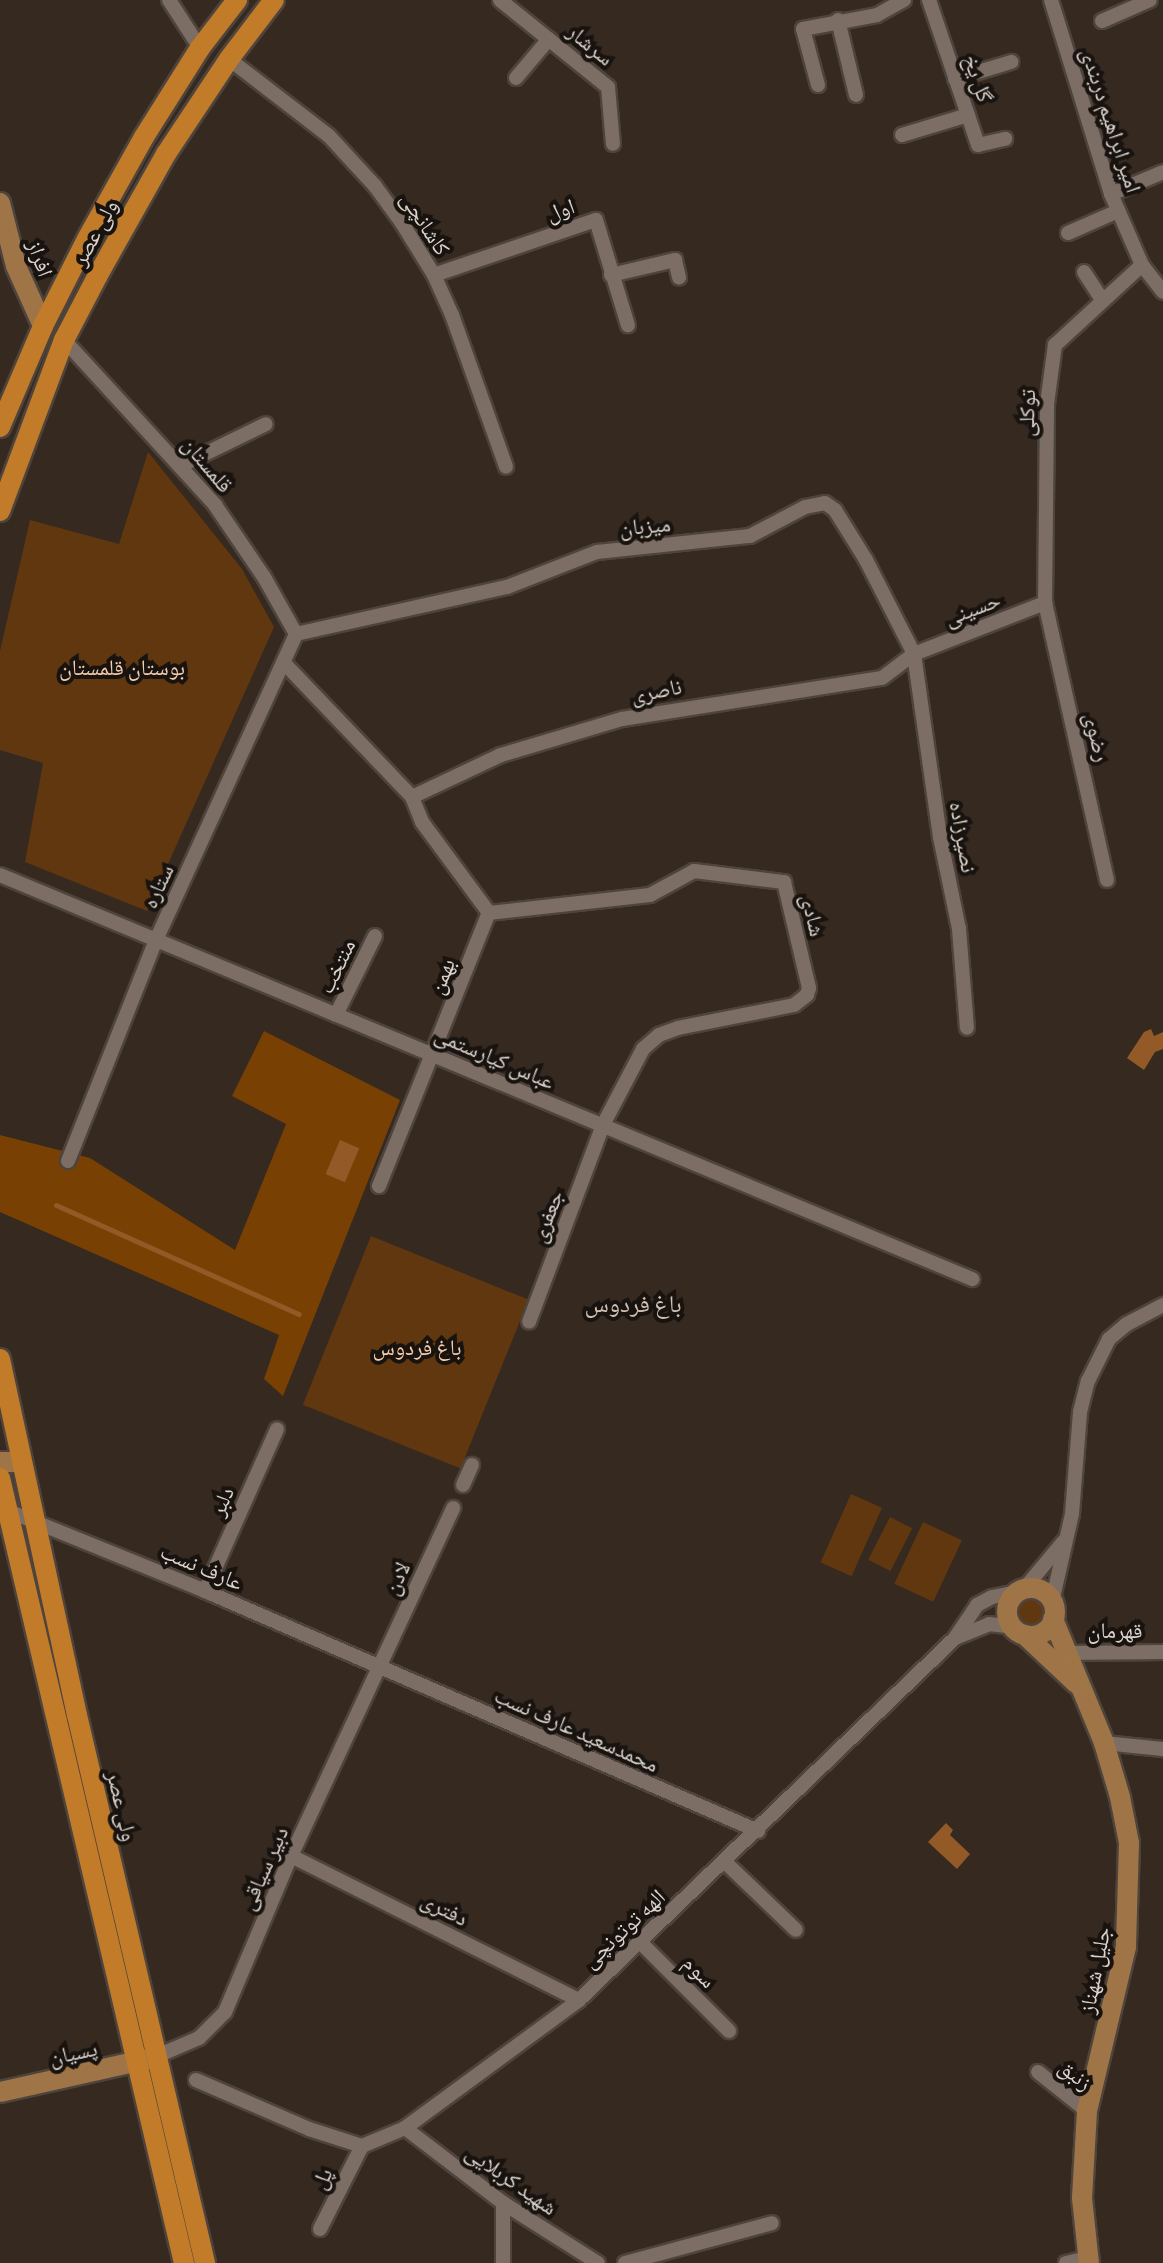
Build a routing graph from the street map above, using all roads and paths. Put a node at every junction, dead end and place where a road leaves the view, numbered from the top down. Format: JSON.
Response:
{"nodes":[{"id":1,"x":169,"y":0,"type":"edge"},
{"id":2,"x":237,"y":0,"type":"edge"},
{"id":3,"x":274,"y":0,"type":"edge"},
{"id":4,"x":500,"y":0,"type":"edge"},
{"id":5,"x":904,"y":0,"type":"edge"},
{"id":6,"x":929,"y":0,"type":"edge"},
{"id":7,"x":1051,"y":0,"type":"edge"},
{"id":8,"x":1150,"y":0,"type":"edge"},
{"id":9,"x":838,"y":20,"type":"junction"},
{"id":10,"x":1102,"y":21,"type":"dead end"},
{"id":11,"x":549,"y":39,"type":"junction"},
{"id":12,"x":200,"y":48,"type":"junction"},
{"id":13,"x":229,"y":59,"type":"junction"},
{"id":14,"x":1011,"y":62,"type":"dead end"},
{"id":15,"x":516,"y":78,"type":"dead end"},
{"id":16,"x":955,"y":79,"type":"junction"},
{"id":17,"x":818,"y":85,"type":"dead end"},
{"id":18,"x":856,"y":95,"type":"dead end"},
{"id":19,"x":968,"y":115,"type":"junction"},
{"id":20,"x":902,"y":135,"type":"dead end"},
{"id":21,"x":1005,"y":139,"type":"dead end"},
{"id":22,"x":613,"y":144,"type":"dead end"},
{"id":23,"x":1163,"y":172,"type":"edge"},
{"id":24,"x":1111,"y":194,"type":"junction"},
{"id":25,"x":0,"y":203,"type":"edge"},
{"id":26,"x":1118,"y":211,"type":"junction"},
{"id":27,"x":1068,"y":233,"type":"dead end"},
{"id":28,"x":1142,"y":265,"type":"junction"},
{"id":29,"x":1084,"y":272,"type":"dead end"},
{"id":30,"x":434,"y":275,"type":"junction"},
{"id":31,"x":611,"y":275,"type":"junction"},
{"id":32,"x":679,"y":278,"type":"dead end"},
{"id":33,"x":1163,"y":292,"type":"edge"},
{"id":34,"x":1102,"y":300,"type":"junction"},
{"id":35,"x":628,"y":325,"type":"dead end"},
{"id":36,"x":43,"y":326,"type":"junction"},
{"id":37,"x":64,"y":340,"type":"junction"},
{"id":38,"x":266,"y":424,"type":"dead end"},
{"id":39,"x":0,"y":425,"type":"edge"},
{"id":40,"x":182,"y":465,"type":"junction"},
{"id":41,"x":506,"y":467,"type":"dead end"},
{"id":42,"x":0,"y":511,"type":"edge"},
{"id":43,"x":1045,"y":603,"type":"junction"},
{"id":44,"x":296,"y":634,"type":"junction"},
{"id":45,"x":914,"y":654,"type":"junction"},
{"id":46,"x":285,"y":664,"type":"junction"},
{"id":47,"x":412,"y":797,"type":"junction"},
{"id":48,"x":0,"y":875,"type":"edge"},
{"id":49,"x":1107,"y":880,"type":"dead end"},
{"id":50,"x":489,"y":913,"type":"junction"},
{"id":51,"x":375,"y":936,"type":"dead end"},
{"id":52,"x":156,"y":940,"type":"junction"},
{"id":53,"x":336,"y":1015,"type":"junction"},
{"id":54,"x":967,"y":1028,"type":"dead end"},
{"id":55,"x":434,"y":1056,"type":"junction"},
{"id":56,"x":603,"y":1125,"type":"junction"},
{"id":57,"x":68,"y":1161,"type":"dead end"},
{"id":58,"x":379,"y":1186,"type":"dead end"},
{"id":59,"x":972,"y":1279,"type":"dead end"},
{"id":60,"x":1163,"y":1305,"type":"edge"},
{"id":61,"x":529,"y":1322,"type":"dead end"},
{"id":62,"x":0,"y":1359,"type":"edge"},
{"id":63,"x":277,"y":1429,"type":"dead end"},
{"id":64,"x":10,"y":1462,"type":"edge"},
{"id":65,"x":472,"y":1465,"type":"dead end"},
{"id":66,"x":0,"y":1478,"type":"edge"},
{"id":67,"x":463,"y":1485,"type":"dead end"},
{"id":68,"x":453,"y":1508,"type":"dead end"},
{"id":69,"x":6,"y":1510,"type":"junction"},
{"id":70,"x":34,"y":1519,"type":"junction"},
{"id":71,"x":1067,"y":1538,"type":"junction"},
{"id":72,"x":205,"y":1591,"type":"junction"},
{"id":73,"x":1020,"y":1591,"type":"junction"},
{"id":74,"x":1053,"y":1611,"type":"junction"},
{"id":75,"x":1019,"y":1631,"type":"junction"},
{"id":76,"x":955,"y":1638,"type":"junction"},
{"id":77,"x":1163,"y":1652,"type":"edge"},
{"id":78,"x":1067,"y":1653,"type":"junction"},
{"id":79,"x":379,"y":1667,"type":"junction"},
{"id":80,"x":1083,"y":1690,"type":"junction"},
{"id":81,"x":1104,"y":1743,"type":"junction"},
{"id":82,"x":1163,"y":1749,"type":"edge"},
{"id":83,"x":758,"y":1831,"type":"junction"},
{"id":84,"x":291,"y":1856,"type":"junction"},
{"id":85,"x":725,"y":1862,"type":"junction"},
{"id":86,"x":796,"y":1930,"type":"dead end"},
{"id":87,"x":640,"y":1942,"type":"junction"},
{"id":88,"x":579,"y":2000,"type":"junction"},
{"id":89,"x":729,"y":2031,"type":"dead end"},
{"id":90,"x":157,"y":2056,"type":"junction"},
{"id":91,"x":1038,"y":2072,"type":"dead end"},
{"id":92,"x":196,"y":2080,"type":"dead end"},
{"id":93,"x":0,"y":2092,"type":"edge"},
{"id":94,"x":1087,"y":2111,"type":"junction"},
{"id":95,"x":405,"y":2128,"type":"junction"},
{"id":96,"x":362,"y":2146,"type":"junction"},
{"id":97,"x":503,"y":2203,"type":"junction"},
{"id":98,"x":772,"y":2223,"type":"dead end"},
{"id":99,"x":320,"y":2229,"type":"dead end"},
{"id":100,"x":1088,"y":2260,"type":"edge"},
{"id":101,"x":184,"y":2263,"type":"edge"},
{"id":102,"x":205,"y":2263,"type":"edge"},
{"id":103,"x":503,"y":2263,"type":"edge"},
{"id":104,"x":598,"y":2263,"type":"edge"},
{"id":105,"x":625,"y":2263,"type":"edge"},
{"id":106,"x":1066,"y":2263,"type":"edge"}],
"edges":[{"from":1,"to":12,"type":"street"},
{"from":2,"to":12,"type":"main road","name":"ولی عصر"},
{"from":3,"to":13,"type":"main road","name":"ولی عصر"},
{"from":4,"to":11,"type":"street","name":"سرشار"},
{"from":5,"to":9,"type":"street"},
{"from":6,"to":16,"type":"street","name":"گل یخ"},
{"from":7,"to":24,"type":"street","name":"امیر ابراهیم دربندی"},
{"from":8,"to":10,"type":"street"},
{"from":9,"to":17,"type":"street"},
{"from":9,"to":18,"type":"street"},
{"from":11,"to":15,"type":"street"},
{"from":11,"to":22,"type":"street","name":"سرشار"},
{"from":12,"to":36,"type":"main road","name":"ولی عصر"},
{"from":13,"to":30,"type":"street","name":"کاشانچی"},
{"from":13,"to":37,"type":"main road","name":"ولی عصر"},
{"from":14,"to":16,"type":"street"},
{"from":16,"to":19,"type":"street","name":"گل یخ"},
{"from":19,"to":20,"type":"street"},
{"from":19,"to":21,"type":"street","name":"گل یخ"},
{"from":23,"to":24,"type":"street"},
{"from":24,"to":26,"type":"street","name":"امیر ابراهیم دربندی"},
{"from":25,"to":36,"type":"street","name":"افراز"},
{"from":26,"to":27,"type":"street"},
{"from":26,"to":28,"type":"street","name":"امیر ابراهیم دربندی"},
{"from":28,"to":33,"type":"street","name":"امیر ابراهیم دربندی"},
{"from":28,"to":34,"type":"street","name":"توکلی"},
{"from":29,"to":34,"type":"street"},
{"from":30,"to":31,"type":"street","name":"اول"},
{"from":30,"to":41,"type":"street","name":"کاشانچی"},
{"from":31,"to":32,"type":"street"},
{"from":31,"to":35,"type":"street","name":"اول"},
{"from":34,"to":43,"type":"street","name":"توکلی"},
{"from":36,"to":39,"type":"main road","name":"ولی عصر"},
{"from":37,"to":40,"type":"street","name":"قلمستان"},
{"from":37,"to":42,"type":"main road","name":"ولی عصر"},
{"from":38,"to":40,"type":"street"},
{"from":40,"to":44,"type":"street","name":"قلمستان"},
{"from":43,"to":45,"type":"street","name":"حسینی"},
{"from":43,"to":49,"type":"street","name":"رضوى"},
{"from":44,"to":45,"type":"street","name":"میزبان"},
{"from":44,"to":46,"type":"street","name":"ستاره"},
{"from":45,"to":47,"type":"street","name":"ناصری"},
{"from":45,"to":54,"type":"street","name":"نصیرزاده"},
{"from":46,"to":47,"type":"street"},
{"from":46,"to":52,"type":"street","name":"ستاره"},
{"from":47,"to":50,"type":"street"},
{"from":48,"to":52,"type":"street","name":"عباس کیارستمی"},
{"from":50,"to":55,"type":"street","name":"بهمن"},
{"from":50,"to":56,"type":"street","name":"شادی"},
{"from":51,"to":53,"type":"street","name":"منتخب"},
{"from":52,"to":53,"type":"street","name":"عباس کیارستمی"},
{"from":52,"to":57,"type":"street","name":"ستاره"},
{"from":53,"to":55,"type":"street","name":"عباس کیارستمی"},
{"from":55,"to":56,"type":"street","name":"عباس کیارستمی"},
{"from":55,"to":58,"type":"street"},
{"from":56,"to":59,"type":"street","name":"عباس کیارستمی"},
{"from":56,"to":61,"type":"street","name":"جعفری"},
{"from":60,"to":71,"type":"street"},
{"from":62,"to":64,"type":"main road","name":"ولی عصر"},
{"from":63,"to":72,"type":"street","name":"دلبر"},
{"from":64,"to":70,"type":"main road","name":"ولی عصر"},
{"from":65,"to":67,"type":"street"},
{"from":66,"to":69,"type":"main road","name":"ولی عصر"},
{"from":68,"to":79,"type":"street","name":"لادن"},
{"from":69,"to":70,"type":"street","name":"عارف نسب"},
{"from":69,"to":101,"type":"main road","name":"ولی عصر"},
{"from":70,"to":72,"type":"street","name":"عارف نسب"},
{"from":70,"to":90,"type":"main road","name":"ولی عصر"},
{"from":71,"to":73,"type":"street"},
{"from":71,"to":74,"type":"street"},
{"from":72,"to":79,"type":"street","name":"عارف نسب"},
{"from":73,"to":74,"type":"street"},
{"from":73,"to":75,"type":"street"},
{"from":73,"to":76,"type":"street","name":"الهه توتونچی"},
{"from":74,"to":75,"type":"street"},
{"from":74,"to":78,"type":"street","name":"جلیل شهناز"},
{"from":75,"to":76,"type":"street"},
{"from":75,"to":80,"type":"street","name":"جلیل شهناز"},
{"from":76,"to":83,"type":"street","name":"الهه توتونچی"},
{"from":77,"to":78,"type":"street","name":"قهرمان"},
{"from":78,"to":80,"type":"street","name":"جلیل شهناز"},
{"from":79,"to":83,"type":"street","name":"محمدسعید عارف نسب"},
{"from":79,"to":84,"type":"street","name":"دبیر سیاقی"},
{"from":80,"to":81,"type":"street","name":"جلیل شهناز"},
{"from":81,"to":82,"type":"street"},
{"from":81,"to":94,"type":"street","name":"جلیل شهناز"},
{"from":83,"to":85,"type":"street","name":"الهه توتونچی"},
{"from":84,"to":88,"type":"street","name":"دفتری"},
{"from":84,"to":90,"type":"street","name":"دبیر سیاقی"},
{"from":85,"to":86,"type":"street"},
{"from":85,"to":87,"type":"street","name":"الهه توتونچی"},
{"from":87,"to":88,"type":"street","name":"الهه توتونچی"},
{"from":87,"to":89,"type":"street","name":"سوم"},
{"from":88,"to":95,"type":"street","name":"الهه توتونچی"},
{"from":90,"to":93,"type":"street","name":"پسیان"},
{"from":90,"to":102,"type":"main road","name":"ولی عصر"},
{"from":91,"to":94,"type":"street","name":"زنبق"},
{"from":92,"to":96,"type":"street"},
{"from":94,"to":100,"type":"street","name":"جلیل شهناز"},
{"from":95,"to":96,"type":"street","name":"الهه توتونچی"},
{"from":95,"to":97,"type":"street","name":"شهید کربلایی"},
{"from":96,"to":99,"type":"street","name":"پل"},
{"from":97,"to":103,"type":"street"},
{"from":97,"to":104,"type":"street","name":"شهید کربلایی"},
{"from":98,"to":105,"type":"street"},
{"from":100,"to":106,"type":"street"}]}
